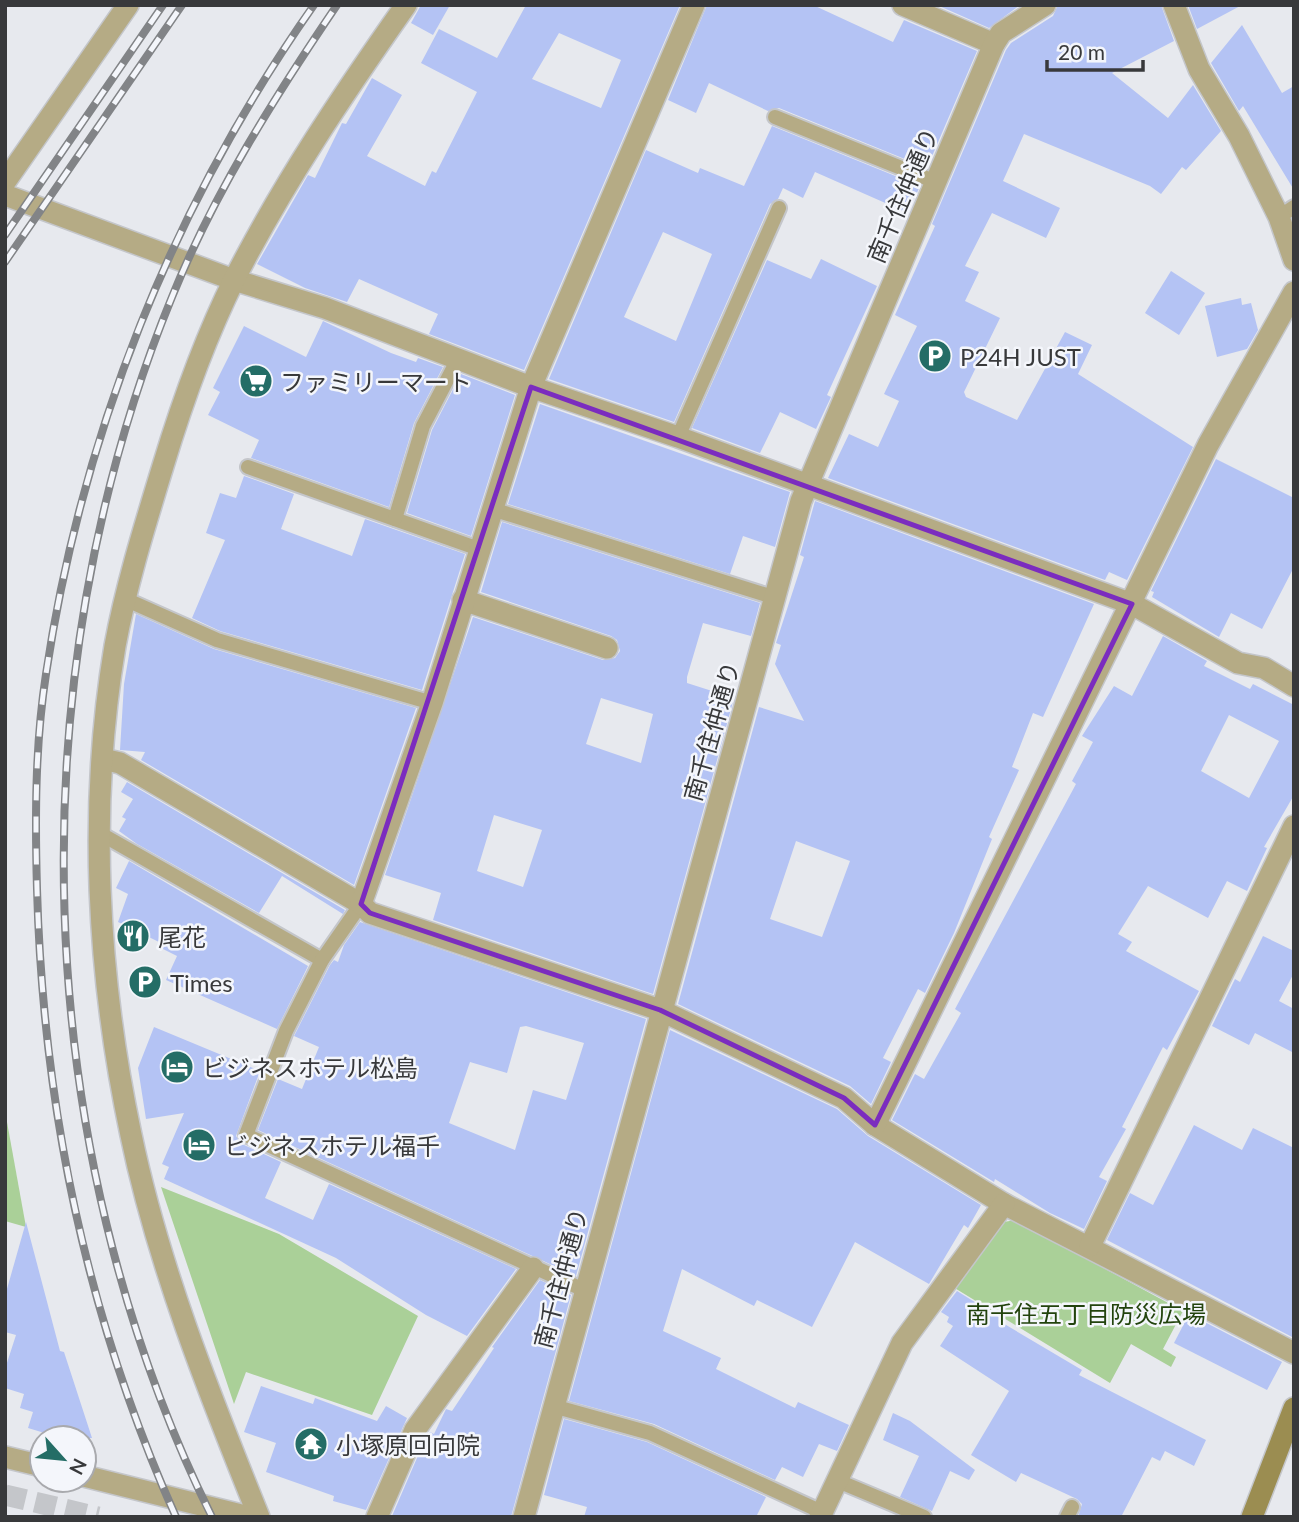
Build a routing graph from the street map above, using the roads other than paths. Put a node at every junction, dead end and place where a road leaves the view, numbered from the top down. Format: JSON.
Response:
{"nodes":[{"id":1,"x":128,"y":5,"type":"edge"},
{"id":2,"x":406,"y":5,"type":"edge"},
{"id":3,"x":694,"y":5,"type":"edge"},
{"id":4,"x":903,"y":5,"type":"edge"},
{"id":5,"x":1045,"y":5,"type":"edge"},
{"id":6,"x":1174,"y":5,"type":"edge"},
{"id":7,"x":994,"y":44,"type":"junction"},
{"id":8,"x":775,"y":117,"type":"dead end"},
{"id":9,"x":936,"y":181,"type":"junction"},
{"id":10,"x":5,"y":182,"type":"edge"},
{"id":11,"x":5,"y":195,"type":"edge"},
{"id":12,"x":779,"y":208,"type":"dead end"},
{"id":13,"x":1286,"y":212,"type":"edge"},
{"id":14,"x":1294,"y":260,"type":"edge"},
{"id":15,"x":234,"y":280,"type":"junction"},
{"id":16,"x":1294,"y":292,"type":"edge"},
{"id":17,"x":458,"y":359,"type":"junction"},
{"id":18,"x":531,"y":387,"type":"junction"},
{"id":19,"x":678,"y":437,"type":"junction"},
{"id":20,"x":248,"y":467,"type":"dead end"},
{"id":21,"x":807,"y":485,"type":"junction"},
{"id":22,"x":492,"y":509,"type":"junction"},
{"id":23,"x":395,"y":519,"type":"junction"},
{"id":24,"x":479,"y":549,"type":"junction"},
{"id":25,"x":776,"y":598,"type":"junction"},
{"id":26,"x":127,"y":600,"type":"junction"},
{"id":27,"x":463,"y":600,"type":"junction"},
{"id":28,"x":1132,"y":604,"type":"junction"},
{"id":29,"x":607,"y":648,"type":"dead end"},
{"id":30,"x":1294,"y":686,"type":"edge"},
{"id":31,"x":432,"y":703,"type":"junction"},
{"id":32,"x":103,"y":759,"type":"junction"},
{"id":33,"x":1294,"y":826,"type":"edge"},
{"id":34,"x":101,"y":834,"type":"junction"},
{"id":35,"x":361,"y":904,"type":"junction"},
{"id":36,"x":322,"y":960,"type":"junction"},
{"id":37,"x":660,"y":1010,"type":"junction"},
{"id":38,"x":875,"y":1125,"type":"junction"},
{"id":39,"x":1004,"y":1203,"type":"junction"},
{"id":40,"x":1090,"y":1246,"type":"junction"},
{"id":41,"x":533,"y":1268,"type":"junction"},
{"id":42,"x":584,"y":1290,"type":"junction"},
{"id":43,"x":1294,"y":1353,"type":"edge"},
{"id":44,"x":554,"y":1406,"type":"junction"},
{"id":45,"x":1294,"y":1409,"type":"edge"},
{"id":46,"x":5,"y":1457,"type":"edge"},
{"id":47,"x":28,"y":1463,"type":"edge"},
{"id":48,"x":98,"y":1479,"type":"edge"},
{"id":49,"x":838,"y":1480,"type":"junction"},
{"id":50,"x":821,"y":1515,"type":"edge"},
{"id":51,"x":249,"y":1517,"type":"edge"},
{"id":52,"x":259,"y":1517,"type":"edge"},
{"id":53,"x":377,"y":1517,"type":"edge"},
{"id":54,"x":524,"y":1517,"type":"edge"},
{"id":55,"x":924,"y":1517,"type":"edge"},
{"id":56,"x":1252,"y":1517,"type":"edge"}],
"edges":[{"from":1,"to":10,"type":"street"},
{"from":2,"to":15,"type":"street"},
{"from":3,"to":18,"type":"street"},
{"from":4,"to":7,"type":"street"},
{"from":5,"to":7,"type":"street","name":"南千住仲通り"},
{"from":6,"to":13,"type":"street"},
{"from":7,"to":9,"type":"street","name":"南千住仲通り"},
{"from":8,"to":9,"type":"lane"},
{"from":9,"to":21,"type":"street","name":"南千住仲通り"},
{"from":11,"to":15,"type":"street"},
{"from":12,"to":19,"type":"lane"},
{"from":13,"to":14,"type":"street"},
{"from":15,"to":17,"type":"street"},
{"from":15,"to":26,"type":"street"},
{"from":16,"to":28,"type":"street"},
{"from":17,"to":18,"type":"street"},
{"from":17,"to":23,"type":"lane"},
{"from":18,"to":19,"type":"street"},
{"from":18,"to":22,"type":"street"},
{"from":19,"to":21,"type":"street"},
{"from":20,"to":23,"type":"lane"},
{"from":21,"to":25,"type":"street","name":"南千住仲通り"},
{"from":21,"to":28,"type":"street"},
{"from":22,"to":24,"type":"street"},
{"from":22,"to":25,"type":"lane"},
{"from":23,"to":24,"type":"lane"},
{"from":24,"to":27,"type":"street"},
{"from":25,"to":37,"type":"street","name":"南千住仲通り"},
{"from":26,"to":31,"type":"lane"},
{"from":26,"to":32,"type":"street"},
{"from":27,"to":29,"type":"street"},
{"from":27,"to":31,"type":"street"},
{"from":28,"to":30,"type":"street"},
{"from":28,"to":38,"type":"street"},
{"from":31,"to":35,"type":"street"},
{"from":32,"to":34,"type":"street"},
{"from":32,"to":35,"type":"street"},
{"from":33,"to":40,"type":"street"},
{"from":34,"to":36,"type":"lane"},
{"from":34,"to":52,"type":"street"},
{"from":35,"to":36,"type":"lane"},
{"from":35,"to":37,"type":"street"},
{"from":36,"to":41,"type":"lane"},
{"from":37,"to":38,"type":"street"},
{"from":37,"to":42,"type":"street","name":"南千住仲通り"},
{"from":38,"to":39,"type":"street"},
{"from":39,"to":40,"type":"street"},
{"from":39,"to":49,"type":"street"},
{"from":40,"to":43,"type":"street"},
{"from":41,"to":42,"type":"lane"},
{"from":41,"to":53,"type":"street"},
{"from":42,"to":44,"type":"street","name":"南千住仲通り"},
{"from":44,"to":50,"type":"lane"},
{"from":44,"to":54,"type":"street","name":"南千住仲通り"},
{"from":45,"to":56,"type":"street"},
{"from":46,"to":47,"type":"street"},
{"from":48,"to":51,"type":"street"},
{"from":49,"to":50,"type":"street"},
{"from":49,"to":55,"type":"lane"}]}
